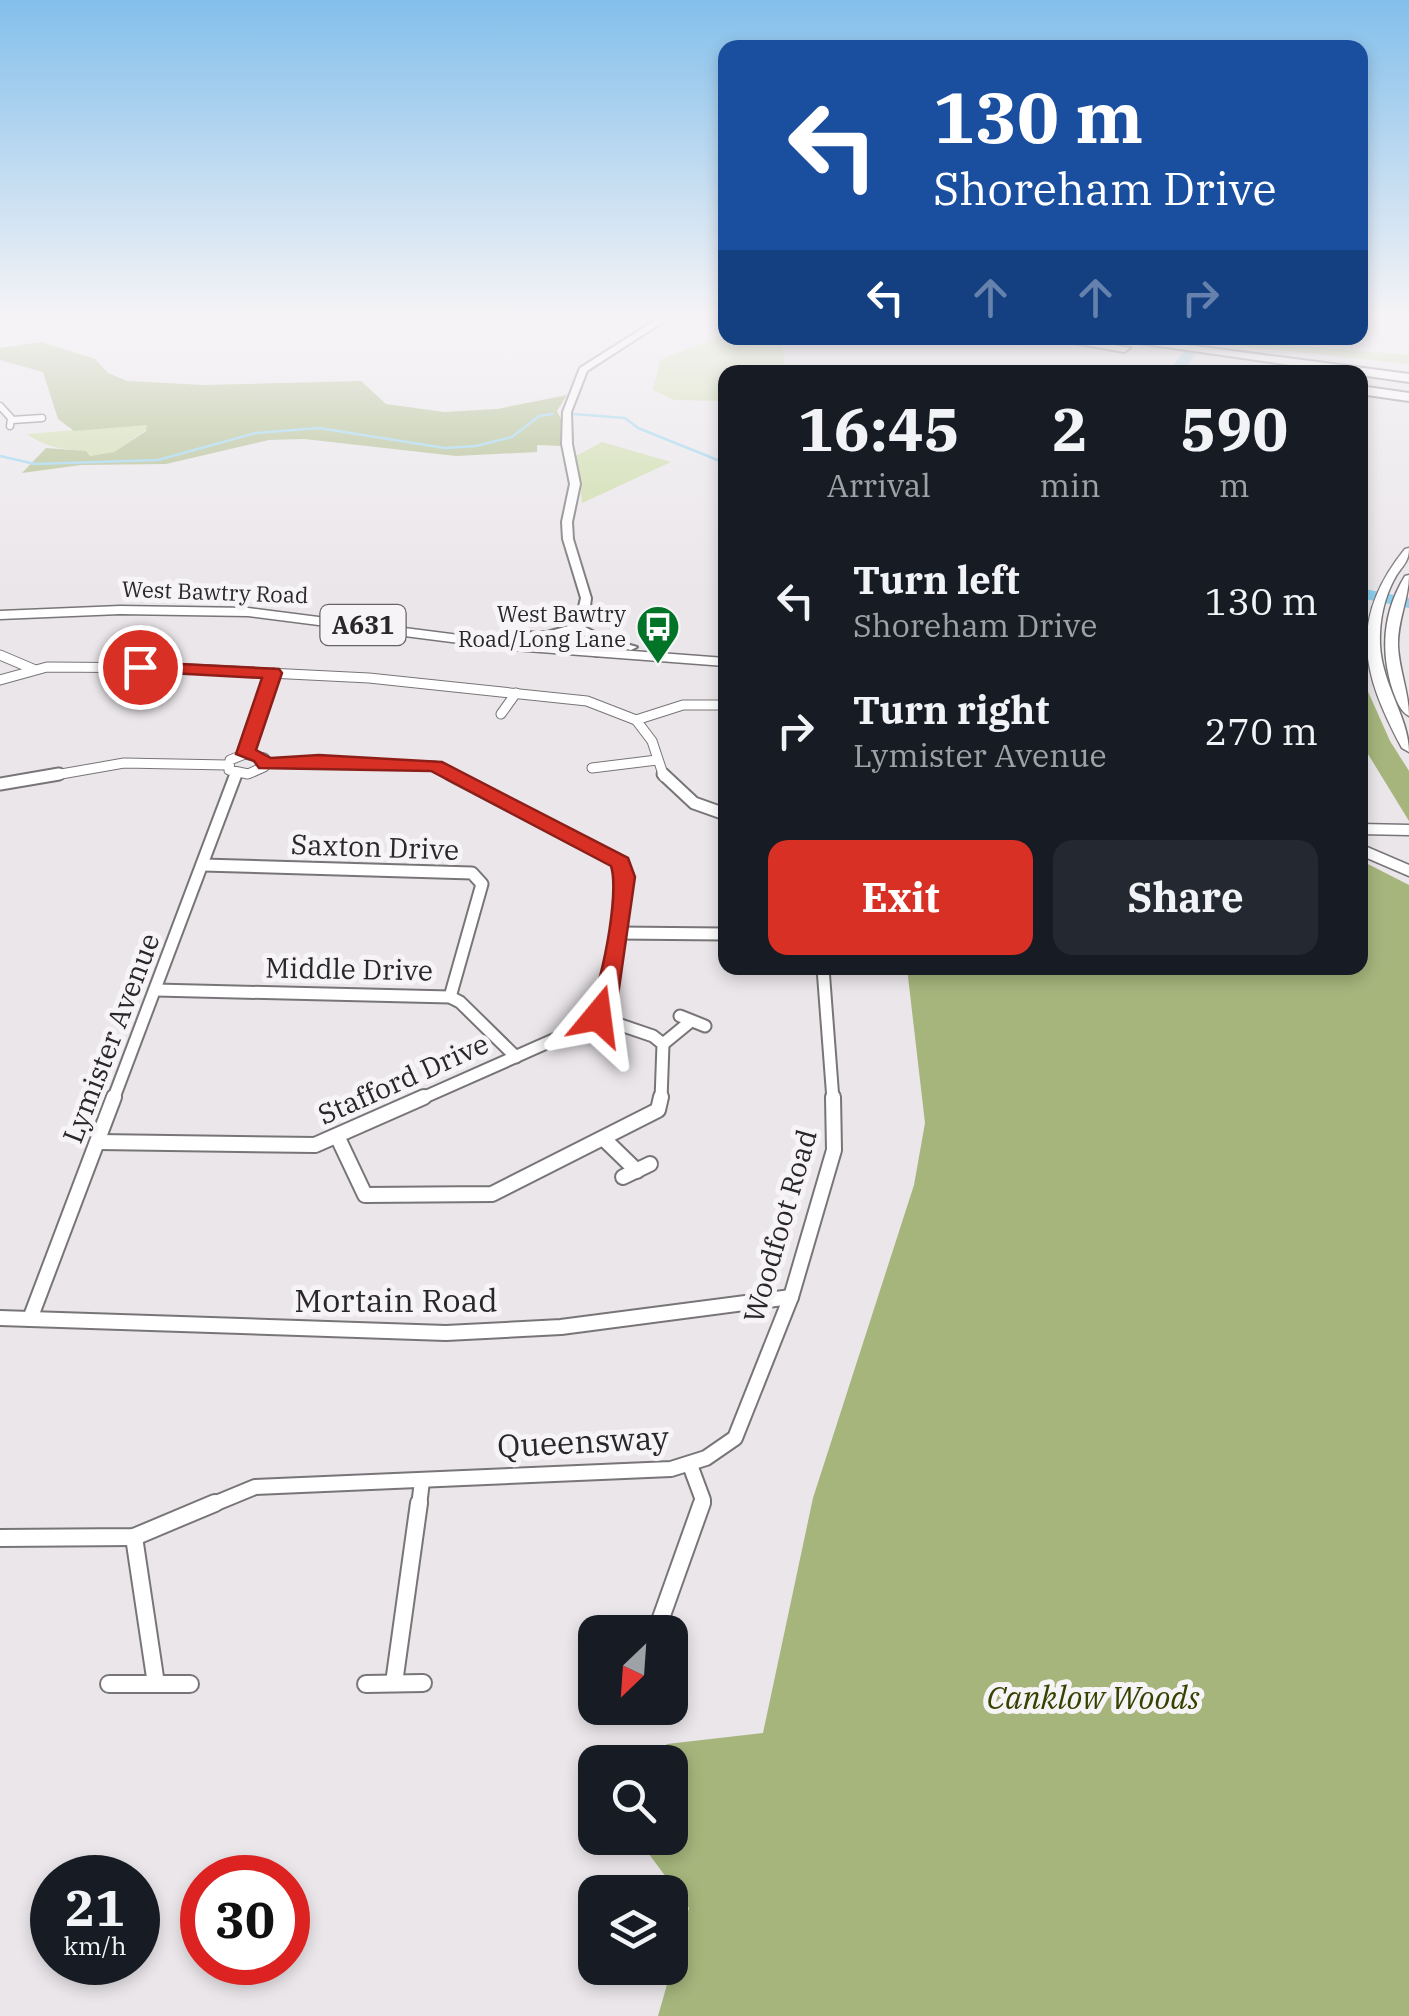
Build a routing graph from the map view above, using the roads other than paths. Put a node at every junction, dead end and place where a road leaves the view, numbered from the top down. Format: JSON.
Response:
{"nodes":[{"id":1,"x":1,"y":408,"type":"edge"},
{"id":2,"x":568,"y":408,"type":"edge"},
{"id":3,"x":42,"y":418,"type":"dead end"},
{"id":4,"x":1409,"y":552,"type":"edge"},
{"id":5,"x":1409,"y":578,"type":"edge"},
{"id":6,"x":0,"y":611,"type":"edge"},
{"id":7,"x":577,"y":627,"type":"junction"},
{"id":8,"x":505,"y":636,"type":"junction"},
{"id":9,"x":568,"y":642,"type":"junction"},
{"id":10,"x":631,"y":647,"type":"junction"},
{"id":11,"x":718,"y":653,"type":"edge"},
{"id":12,"x":0,"y":655,"type":"edge"},
{"id":13,"x":616,"y":656,"type":"junction"},
{"id":14,"x":718,"y":662,"type":"edge"},
{"id":15,"x":33,"y":669,"type":"junction"},
{"id":16,"x":273,"y":673,"type":"junction"},
{"id":17,"x":0,"y":680,"type":"edge"},
{"id":18,"x":516,"y":693,"type":"junction"},
{"id":19,"x":718,"y":705,"type":"edge"},
{"id":20,"x":1409,"y":712,"type":"edge"},
{"id":21,"x":501,"y":714,"type":"dead end"},
{"id":22,"x":636,"y":720,"type":"junction"},
{"id":23,"x":1409,"y":748,"type":"edge"},
{"id":24,"x":246,"y":754,"type":"junction"},
{"id":25,"x":657,"y":760,"type":"junction"},
{"id":26,"x":266,"y":764,"type":"junction"},
{"id":27,"x":592,"y":768,"type":"dead end"},
{"id":28,"x":231,"y":769,"type":"junction"},
{"id":29,"x":0,"y":784,"type":"edge"},
{"id":30,"x":718,"y":811,"type":"edge"},
{"id":31,"x":1368,"y":829,"type":"edge"},
{"id":32,"x":1409,"y":830,"type":"edge"},
{"id":33,"x":1368,"y":852,"type":"edge"},
{"id":34,"x":203,"y":865,"type":"junction"},
{"id":35,"x":1409,"y":870,"type":"edge"},
{"id":36,"x":617,"y":933,"type":"junction"},
{"id":37,"x":718,"y":934,"type":"edge"},
{"id":38,"x":823,"y":975,"type":"edge"},
{"id":39,"x":156,"y":990,"type":"junction"},
{"id":40,"x":450,"y":996,"type":"junction"},
{"id":41,"x":598,"y":1016,"type":"junction"},
{"id":42,"x":705,"y":1026,"type":"dead end"},
{"id":43,"x":663,"y":1044,"type":"junction"},
{"id":44,"x":516,"y":1057,"type":"junction"},
{"id":45,"x":338,"y":1138,"type":"junction"},
{"id":46,"x":604,"y":1139,"type":"junction"},
{"id":47,"x":99,"y":1142,"type":"junction"},
{"id":48,"x":637,"y":1171,"type":"dead end"},
{"id":49,"x":790,"y":1297,"type":"junction"},
{"id":50,"x":0,"y":1318,"type":"edge"},
{"id":51,"x":30,"y":1319,"type":"junction"},
{"id":52,"x":690,"y":1465,"type":"junction"},
{"id":53,"x":422,"y":1482,"type":"junction"},
{"id":54,"x":134,"y":1537,"type":"junction"},
{"id":55,"x":0,"y":1538,"type":"edge"},
{"id":56,"x":662,"y":1615,"type":"edge"},
{"id":57,"x":423,"y":1683,"type":"dead end"},
{"id":58,"x":108,"y":1684,"type":"dead end"},
{"id":59,"x":156,"y":1684,"type":"junction"},
{"id":60,"x":190,"y":1684,"type":"dead end"},
{"id":61,"x":366,"y":1684,"type":"dead end"},
{"id":62,"x":394,"y":1684,"type":"junction"}],
"edges":[{"from":1,"to":3,"type":"street"},
{"from":2,"to":7,"type":"street"},
{"from":4,"to":23,"type":"main road"},
{"from":5,"to":20,"type":"main road"},
{"from":6,"to":8,"type":"main road","name":"West Bawtry Road","number":"A631"},
{"from":6,"to":13,"type":"main road","name":"West Bawtry Road","number":"A631"},
{"from":7,"to":8,"type":"street","number":"A631"},
{"from":7,"to":9,"type":"street"},
{"from":7,"to":10,"type":"street"},
{"from":8,"to":9,"type":"main road","name":"West Bawtry Road","number":"A631"},
{"from":9,"to":10,"type":"main road","name":"West Bawtry Road","number":"A631"},
{"from":9,"to":13,"type":"street","number":"A631"},
{"from":10,"to":11,"type":"main road","name":"West Bawtry Road","number":"A631"},
{"from":12,"to":15,"type":"street"},
{"from":13,"to":14,"type":"main road","name":"West Bawtry Road","number":"A631"},
{"from":15,"to":16,"type":"street"},
{"from":15,"to":17,"type":"street"},
{"from":16,"to":18,"type":"street"},
{"from":16,"to":24,"type":"street"},
{"from":18,"to":21,"type":"street"},
{"from":18,"to":22,"type":"street"},
{"from":19,"to":22,"type":"street"},
{"from":22,"to":25,"type":"street"},
{"from":24,"to":26,"type":"street"},
{"from":24,"to":28,"type":"street"},
{"from":25,"to":27,"type":"street"},
{"from":25,"to":30,"type":"street"},
{"from":26,"to":28,"type":"street"},
{"from":26,"to":36,"type":"street"},
{"from":28,"to":29,"type":"street"},
{"from":28,"to":34,"type":"street","name":"Lymister Avenue"},
{"from":31,"to":32,"type":"main road"},
{"from":33,"to":35,"type":"main road"},
{"from":34,"to":39,"type":"street","name":"Lymister Avenue"},
{"from":34,"to":40,"type":"street","name":"Saxton Drive"},
{"from":36,"to":37,"type":"street"},
{"from":36,"to":41,"type":"street"},
{"from":38,"to":49,"type":"street","name":"Woodfoot Road"},
{"from":39,"to":40,"type":"street","name":"Middle Drive"},
{"from":39,"to":47,"type":"street","name":"Lymister Avenue"},
{"from":40,"to":44,"type":"street","name":"Middle Drive"},
{"from":41,"to":43,"type":"street"},
{"from":41,"to":44,"type":"street","name":"Stafford Drive"},
{"from":42,"to":43,"type":"street"},
{"from":43,"to":46,"type":"street"},
{"from":44,"to":45,"type":"street","name":"Stafford Drive"},
{"from":45,"to":46,"type":"street"},
{"from":45,"to":47,"type":"street","name":"Stafford Drive"},
{"from":46,"to":48,"type":"street"},
{"from":47,"to":51,"type":"street","name":"Lymister Avenue"},
{"from":49,"to":51,"type":"street","name":"Mortain Road"},
{"from":49,"to":52,"type":"street","name":"Woodfoot Road"},
{"from":50,"to":51,"type":"street","name":"Mortain Road"},
{"from":52,"to":53,"type":"street","name":"Queensway"},
{"from":52,"to":56,"type":"street","name":"Queensway"},
{"from":53,"to":54,"type":"street","name":"Queensway"},
{"from":53,"to":62,"type":"street"},
{"from":54,"to":55,"type":"street","name":"Queensway"},
{"from":54,"to":59,"type":"street"},
{"from":57,"to":62,"type":"street"},
{"from":58,"to":59,"type":"street"},
{"from":59,"to":60,"type":"street"},
{"from":61,"to":62,"type":"street"}]}
